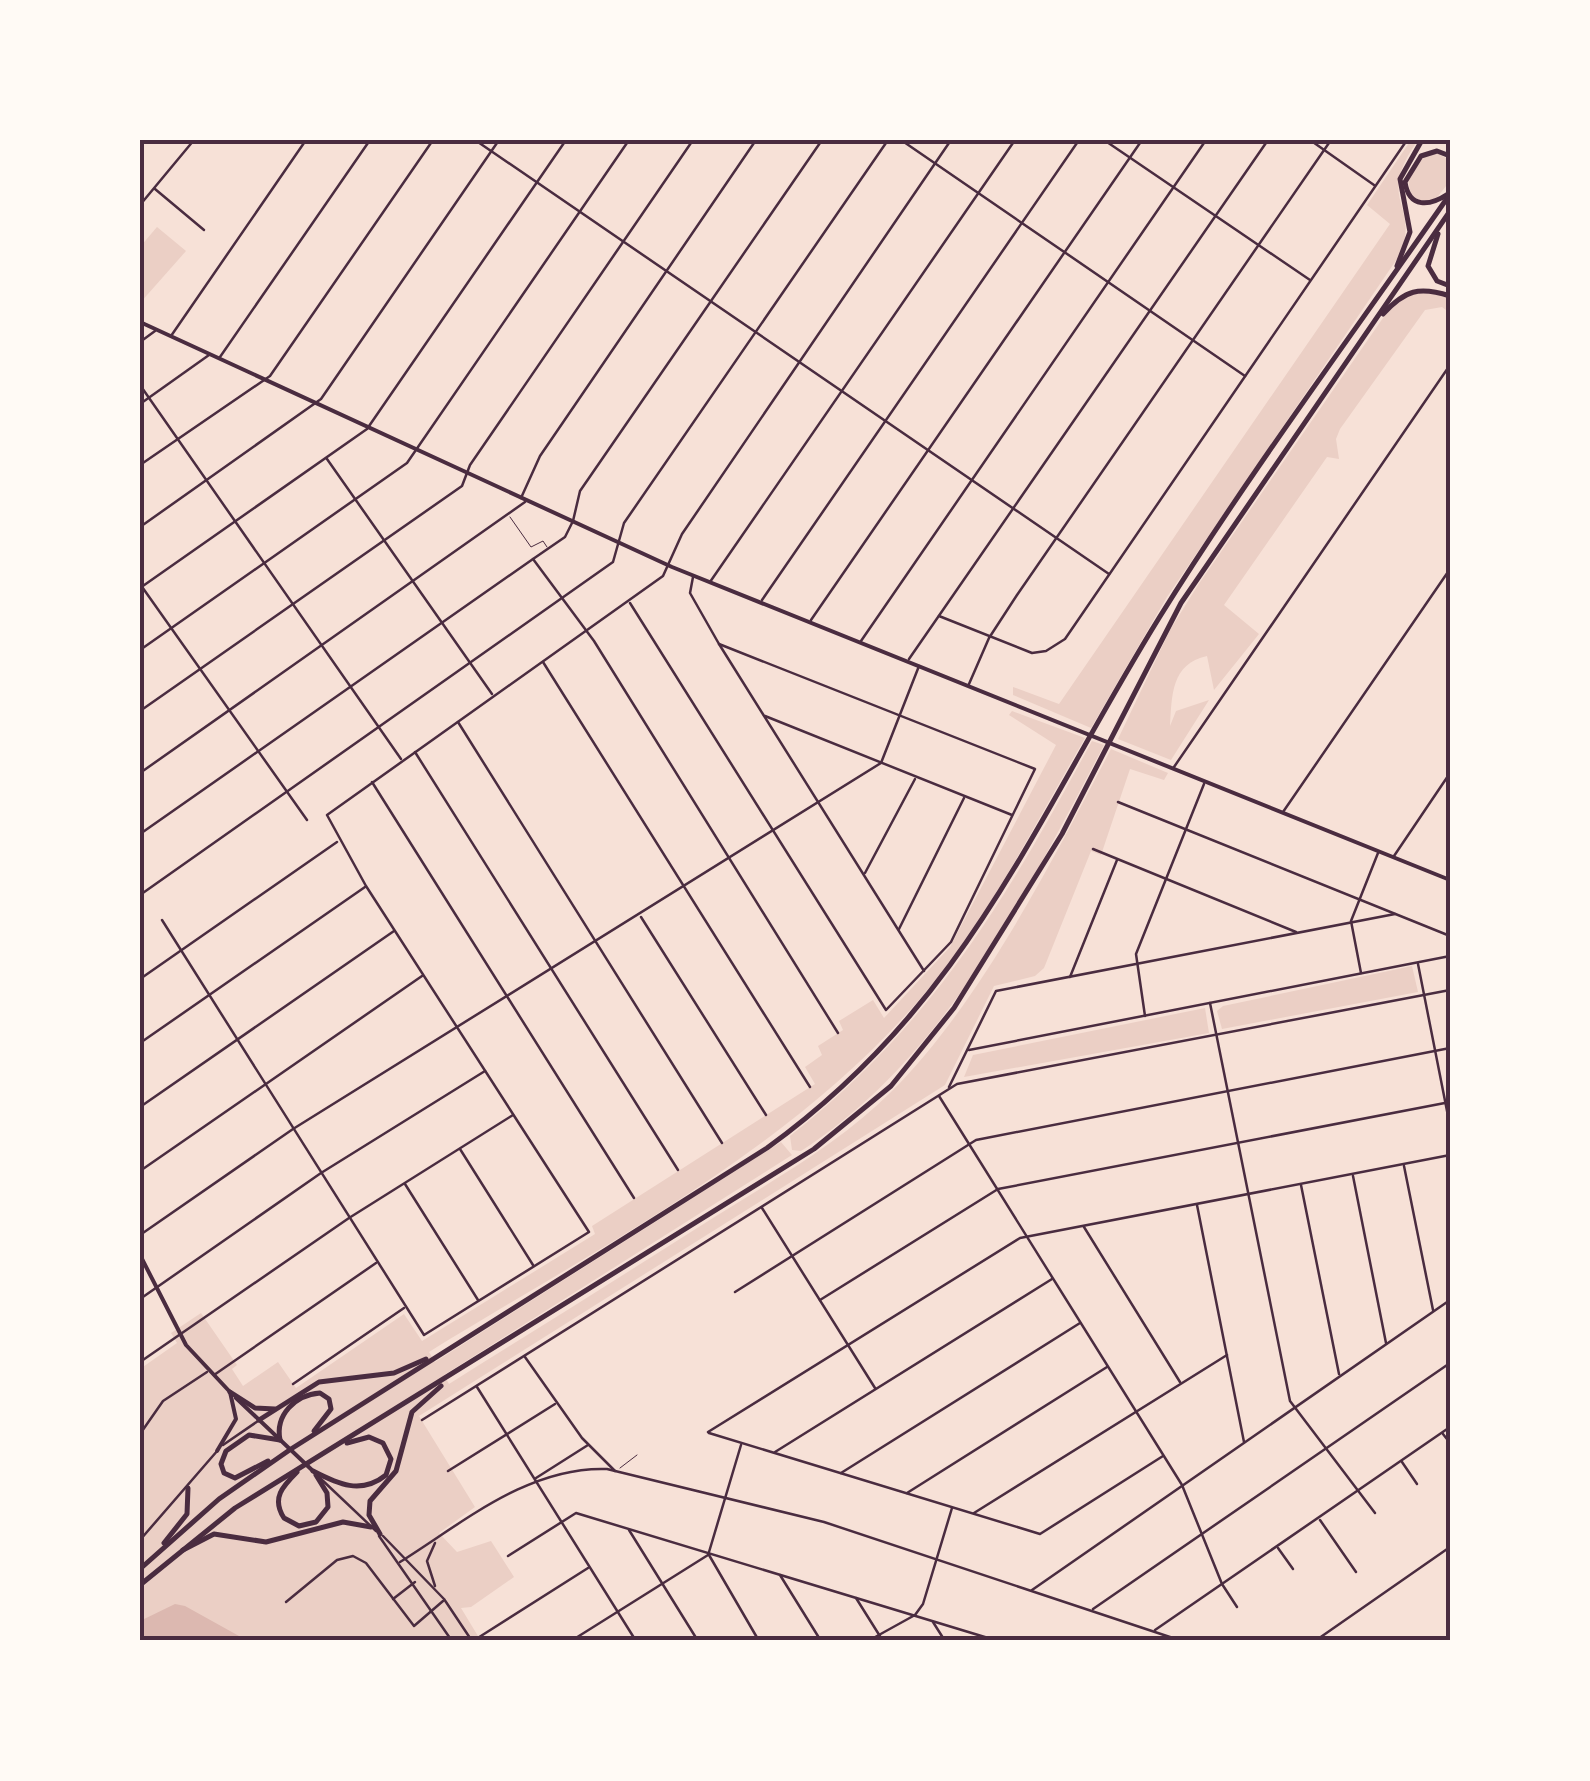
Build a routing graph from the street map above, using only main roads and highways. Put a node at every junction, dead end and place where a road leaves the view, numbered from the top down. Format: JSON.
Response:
{"nodes":[{"id":1,"x":1422,"y":140,"type":"edge"},
{"id":2,"x":1450,"y":156,"type":"edge"},
{"id":3,"x":1450,"y":193,"type":"edge"},
{"id":4,"x":1450,"y":211,"type":"edge"},
{"id":5,"x":1443,"y":221,"type":"junction"},
{"id":6,"x":1388,"y":284,"type":"junction"},
{"id":7,"x":1450,"y":286,"type":"edge"},
{"id":8,"x":1450,"y":296,"type":"edge"},
{"id":9,"x":140,"y":322,"type":"edge"},
{"id":10,"x":1370,"y":328,"type":"junction"},
{"id":11,"x":1450,"y":880,"type":"edge"},
{"id":12,"x":140,"y":1255,"type":"edge"},
{"id":13,"x":443,"y":1352,"type":"junction"},
{"id":14,"x":456,"y":1373,"type":"junction"},
{"id":15,"x":230,"y":1392,"type":"junction"},
{"id":16,"x":278,"y":1409,"type":"junction"},
{"id":17,"x":259,"y":1420,"type":"junction"},
{"id":18,"x":312,"y":1434,"type":"junction"},
{"id":19,"x":280,"y":1440,"type":"junction"},
{"id":20,"x":339,"y":1446,"type":"junction"},
{"id":21,"x":217,"y":1451,"type":"road end"},
{"id":22,"x":280,"y":1456,"type":"junction"},
{"id":23,"x":303,"y":1467,"type":"junction"},
{"id":24,"x":312,"y":1471,"type":"junction"},
{"id":25,"x":188,"y":1488,"type":"road end"},
{"id":26,"x":372,"y":1527,"type":"road end"},
{"id":27,"x":380,"y":1534,"type":"road end"},
{"id":28,"x":152,"y":1557,"type":"junction"},
{"id":29,"x":164,"y":1562,"type":"junction"},
{"id":30,"x":140,"y":1569,"type":"edge"},
{"id":31,"x":140,"y":1584,"type":"edge"}],
"edges":[{"from":1,"to":6,"type":"highway"},
{"from":2,"to":3,"type":"highway"},
{"from":3,"to":6,"type":"highway"},
{"from":4,"to":5,"type":"highway"},
{"from":5,"to":7,"type":"highway"},
{"from":5,"to":10,"type":"highway"},
{"from":6,"to":13,"type":"highway"},
{"from":8,"to":10,"type":"highway"},
{"from":9,"to":11,"type":"main road"},
{"from":10,"to":14,"type":"highway"},
{"from":12,"to":15,"type":"main road"},
{"from":13,"to":16,"type":"highway"},
{"from":13,"to":18,"type":"highway"},
{"from":14,"to":20,"type":"highway"},
{"from":14,"to":27,"type":"highway"},
{"from":15,"to":16,"type":"highway"},
{"from":15,"to":17,"type":"main road"},
{"from":15,"to":21,"type":"main road"},
{"from":16,"to":17,"type":"highway"},
{"from":17,"to":19,"type":"main road"},
{"from":18,"to":19,"type":"highway"},
{"from":18,"to":22,"type":"highway"},
{"from":19,"to":22,"type":"highway"},
{"from":19,"to":24,"type":"main road"},
{"from":20,"to":23,"type":"highway"},
{"from":20,"to":24,"type":"highway"},
{"from":22,"to":28,"type":"highway"},
{"from":23,"to":24,"type":"highway"},
{"from":23,"to":29,"type":"highway"},
{"from":25,"to":28,"type":"highway"},
{"from":26,"to":29,"type":"highway"},
{"from":28,"to":30,"type":"highway"},
{"from":29,"to":31,"type":"highway"}]}
